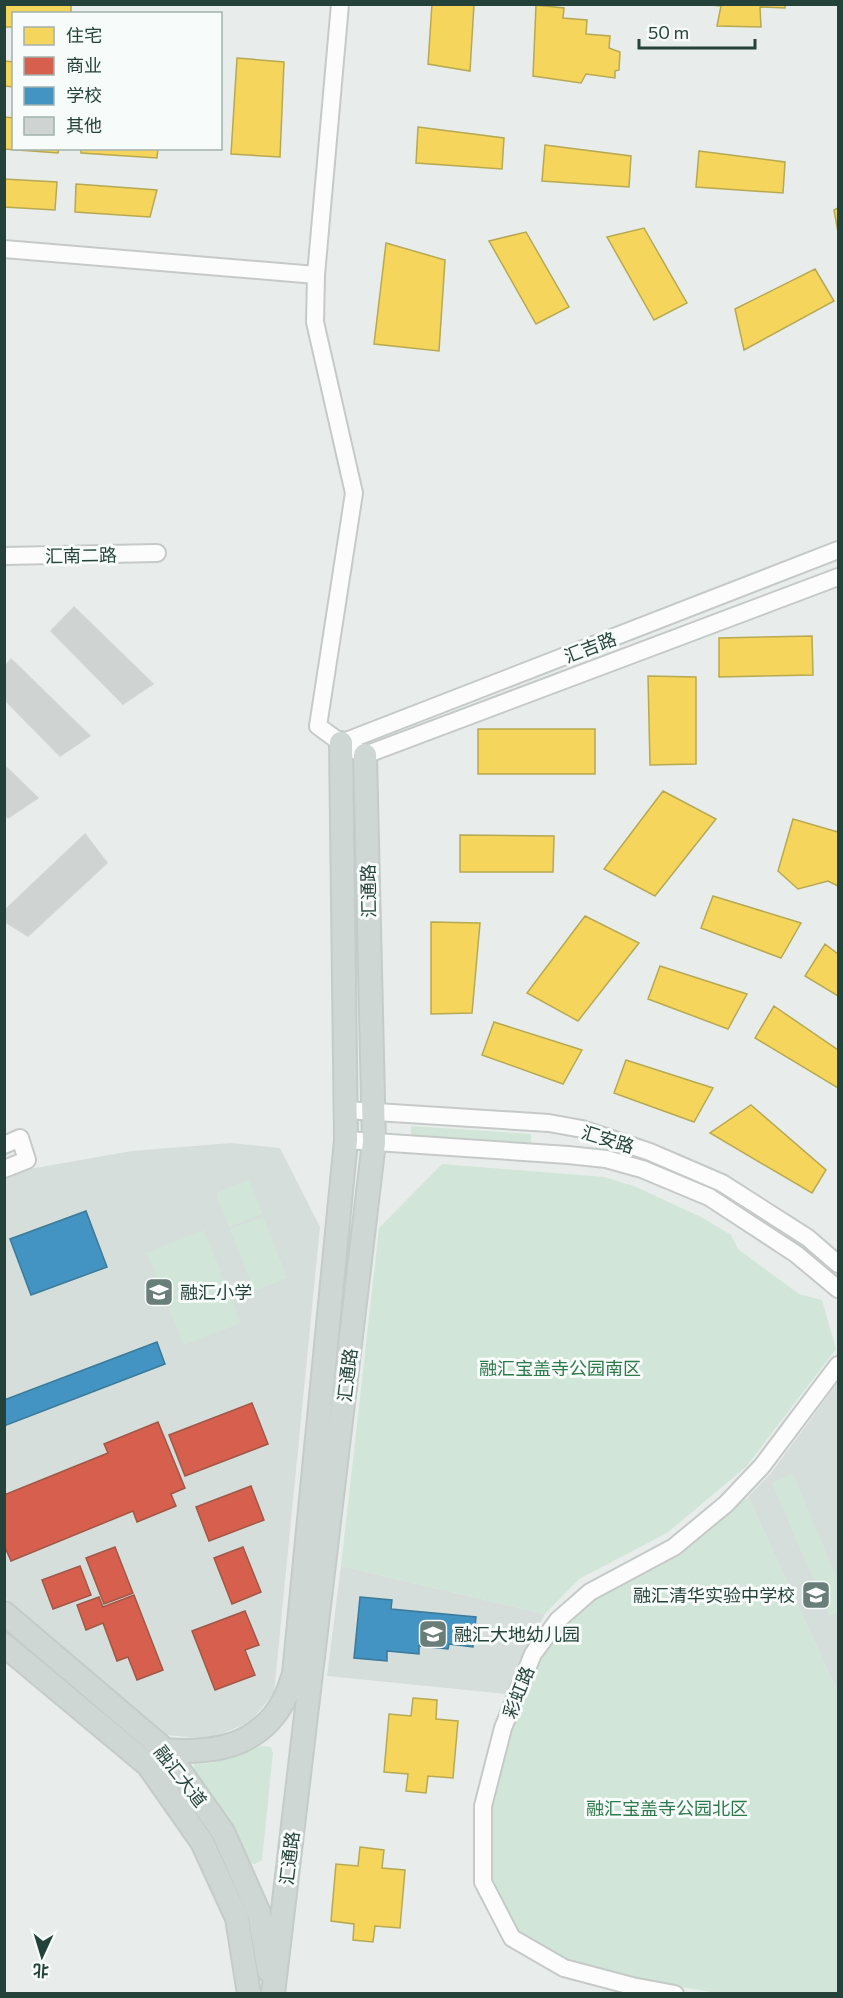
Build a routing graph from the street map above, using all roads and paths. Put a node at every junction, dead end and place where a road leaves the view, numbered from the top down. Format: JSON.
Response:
{"nodes":[{"id":1,"x":340,"y":4,"type":"edge"},
{"id":2,"x":4,"y":249,"type":"edge"},
{"id":3,"x":316,"y":274,"type":"junction"},
{"id":4,"x":838,"y":550,"type":"edge"},
{"id":5,"x":157,"y":553,"type":"dead end"},
{"id":6,"x":4,"y":556,"type":"edge"},
{"id":7,"x":838,"y":577,"type":"edge"},
{"id":8,"x":340,"y":743,"type":"junction"},
{"id":9,"x":365,"y":755,"type":"junction"},
{"id":10,"x":345,"y":1110,"type":"junction"},
{"id":11,"x":374,"y":1111,"type":"junction"},
{"id":12,"x":346,"y":1140,"type":"junction"},
{"id":13,"x":12,"y":1142,"type":"edge"},
{"id":14,"x":374,"y":1142,"type":"junction"},
{"id":15,"x":4,"y":1168,"type":"edge"},
{"id":16,"x":838,"y":1264,"type":"edge"},
{"id":17,"x":838,"y":1289,"type":"edge"},
{"id":18,"x":838,"y":1365,"type":"edge"},
{"id":19,"x":4,"y":1613,"type":"edge"},
{"id":20,"x":4,"y":1645,"type":"edge"},
{"id":21,"x":165,"y":1750,"type":"junction"},
{"id":22,"x":249,"y":1994,"type":"edge"},
{"id":23,"x":273,"y":1994,"type":"edge"},
{"id":24,"x":675,"y":1994,"type":"edge"}],
"edges":[{"from":1,"to":3,"type":"street"},
{"from":2,"to":3,"type":"street"},
{"from":3,"to":8,"type":"street"},
{"from":4,"to":8,"type":"street","name":"汇吉路"},
{"from":5,"to":6,"type":"street","name":"汇南二路"},
{"from":7,"to":9,"type":"street","name":"汇吉路"},
{"from":8,"to":9,"type":"street"},
{"from":8,"to":10,"type":"main road","name":"汇通路"},
{"from":9,"to":11,"type":"main road","name":"汇通路"},
{"from":10,"to":11,"type":"street","name":"汇安路"},
{"from":10,"to":12,"type":"main road","name":"汇通路"},
{"from":11,"to":14,"type":"main road","name":"汇通路"},
{"from":11,"to":16,"type":"street","name":"汇安路"},
{"from":12,"to":14,"type":"street","name":"汇安路"},
{"from":12,"to":21,"type":"main road","name":"汇通路"},
{"from":13,"to":15,"type":"street"},
{"from":14,"to":17,"type":"street","name":"汇安路"},
{"from":14,"to":23,"type":"main road","name":"汇通路"},
{"from":18,"to":24,"type":"street","name":"彩虹路"},
{"from":19,"to":21,"type":"main road","name":"融汇大道"},
{"from":20,"to":22,"type":"main road","name":"融汇大道"},
{"from":21,"to":23,"type":"main road","name":"融汇大道"}]}
